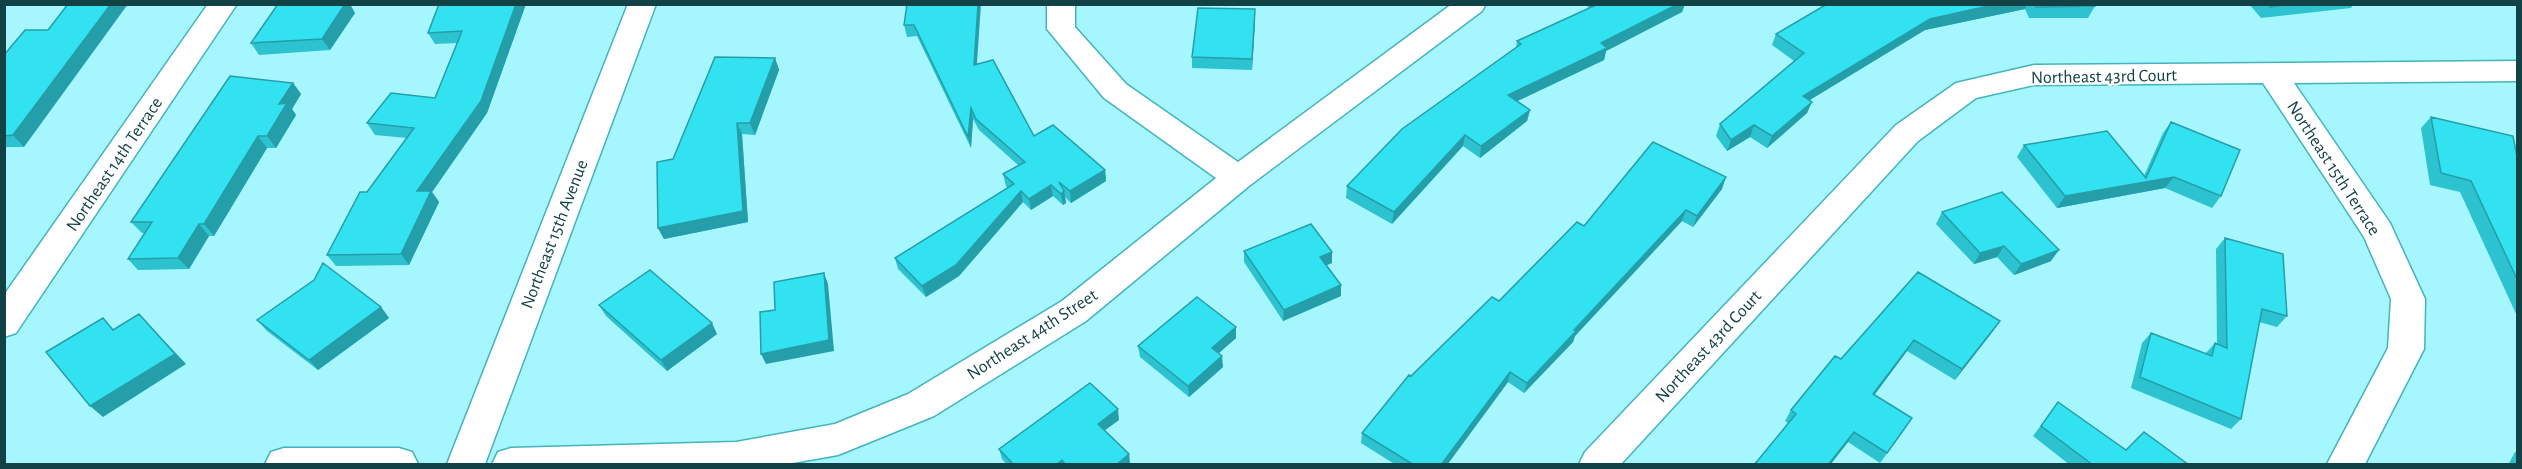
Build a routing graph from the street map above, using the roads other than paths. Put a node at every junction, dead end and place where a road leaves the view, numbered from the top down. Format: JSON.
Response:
{"nodes":[{"id":1,"x":223,"y":4,"type":"edge"},
{"id":2,"x":642,"y":4,"type":"edge"},
{"id":3,"x":1061,"y":4,"type":"edge"},
{"id":4,"x":1472,"y":4,"type":"edge"},
{"id":5,"x":2517,"y":71,"type":"edge"},
{"id":6,"x":2271,"y":73,"type":"junction"},
{"id":7,"x":1238,"y":178,"type":"junction"},
{"id":8,"x":4,"y":323,"type":"edge"},
{"id":9,"x":284,"y":465,"type":"edge"},
{"id":10,"x":399,"y":465,"type":"edge"},
{"id":11,"x":466,"y":465,"type":"edge"},
{"id":12,"x":511,"y":465,"type":"edge"},
{"id":13,"x":1598,"y":465,"type":"edge"},
{"id":14,"x":2346,"y":465,"type":"edge"}],
"edges":[{"from":1,"to":8,"type":"street","name":"Northeast 14th Terrace"},
{"from":2,"to":11,"type":"street","name":"Northeast 15th Avenue"},
{"from":3,"to":7,"type":"street"},
{"from":4,"to":7,"type":"street","name":"Northeast 44th Street"},
{"from":5,"to":6,"type":"street","name":"Northeast 43rd Court"},
{"from":6,"to":13,"type":"street","name":"Northeast 43rd Court"},
{"from":6,"to":14,"type":"street","name":"Northeast 15th Terrace"},
{"from":7,"to":12,"type":"street","name":"Northeast 44th Street"},
{"from":9,"to":10,"type":"street"}]}
